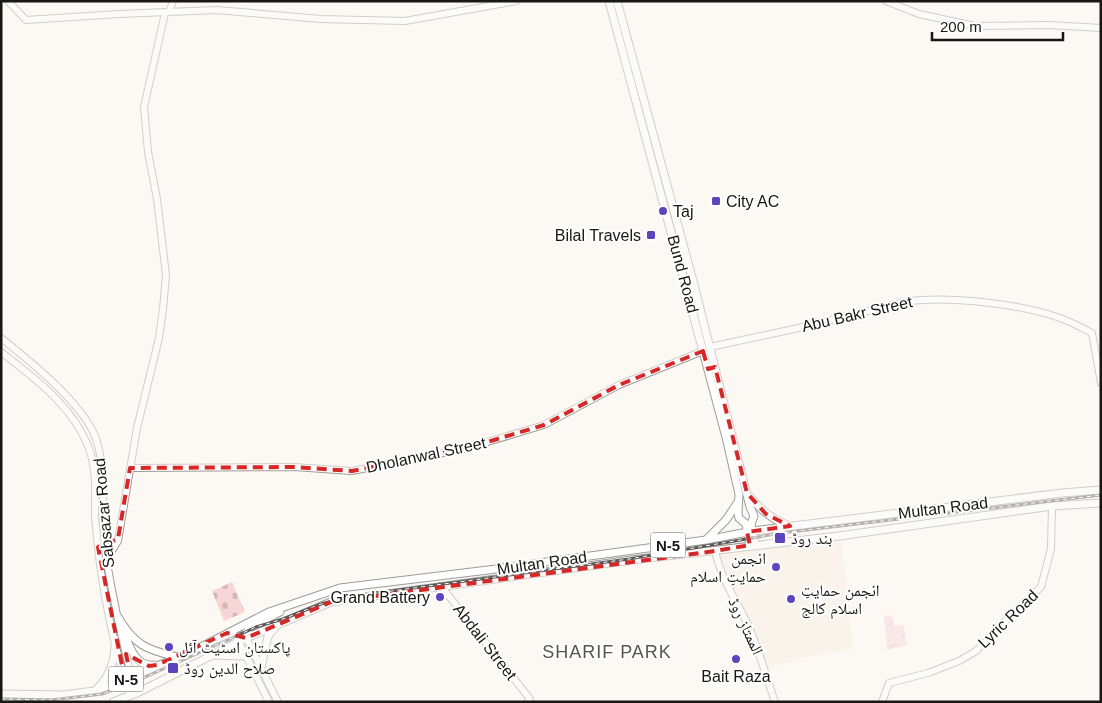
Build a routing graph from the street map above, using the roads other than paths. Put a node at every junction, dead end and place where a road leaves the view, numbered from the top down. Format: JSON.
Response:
{"nodes":[{"id":1,"x":8,"y":1,"type":"edge"},
{"id":2,"x":173,"y":1,"type":"edge"},
{"id":3,"x":516,"y":1,"type":"edge"},
{"id":4,"x":609,"y":1,"type":"edge"},
{"id":5,"x":617,"y":1,"type":"edge"},
{"id":6,"x":886,"y":1,"type":"edge"},
{"id":7,"x":167,"y":13,"type":"junction"},
{"id":8,"x":1101,"y":28,"type":"edge"},
{"id":9,"x":1,"y":338,"type":"edge"},
{"id":10,"x":706,"y":349,"type":"junction"},
{"id":11,"x":1,"y":352,"type":"edge"},
{"id":12,"x":711,"y":368,"type":"junction"},
{"id":13,"x":1101,"y":383,"type":"edge"},
{"id":14,"x":130,"y":468,"type":"junction"},
{"id":15,"x":1101,"y":490,"type":"edge"},
{"id":16,"x":747,"y":493,"type":"junction"},
{"id":17,"x":739,"y":499,"type":"junction"},
{"id":18,"x":1101,"y":503,"type":"edge"},
{"id":19,"x":1052,"y":506,"type":"junction"},
{"id":20,"x":790,"y":526,"type":"junction"},
{"id":21,"x":750,"y":532,"type":"junction"},
{"id":22,"x":706,"y":540,"type":"junction"},
{"id":23,"x":752,"y":545,"type":"junction"},
{"id":24,"x":101,"y":546,"type":"junction"},
{"id":25,"x":715,"y":551,"type":"junction"},
{"id":26,"x":107,"y":559,"type":"junction"},
{"id":27,"x":441,"y":586,"type":"junction"},
{"id":28,"x":295,"y":604,"type":"junction"},
{"id":29,"x":118,"y":617,"type":"junction"},
{"id":30,"x":278,"y":623,"type":"junction"},
{"id":31,"x":124,"y":629,"type":"junction"},
{"id":32,"x":115,"y":639,"type":"junction"},
{"id":33,"x":242,"y":639,"type":"junction"},
{"id":34,"x":197,"y":648,"type":"junction"},
{"id":35,"x":210,"y":655,"type":"junction"},
{"id":36,"x":246,"y":656,"type":"junction"},
{"id":37,"x":177,"y":657,"type":"junction"},
{"id":38,"x":158,"y":665,"type":"junction"},
{"id":39,"x":261,"y":667,"type":"junction"},
{"id":40,"x":128,"y":678,"type":"junction"},
{"id":41,"x":94,"y":691,"type":"junction"},
{"id":42,"x":1,"y":694,"type":"edge"},
{"id":43,"x":133,"y":695,"type":"junction"},
{"id":44,"x":529,"y":700,"type":"edge"},
{"id":45,"x":113,"y":702,"type":"edge"},
{"id":46,"x":269,"y":702,"type":"edge"},
{"id":47,"x":278,"y":702,"type":"edge"},
{"id":48,"x":775,"y":702,"type":"edge"},
{"id":49,"x":882,"y":702,"type":"edge"}],
"edges":[{"from":1,"to":7,"type":"street"},
{"from":2,"to":7,"type":"street"},
{"from":3,"to":7,"type":"street"},
{"from":4,"to":10,"type":"main road","name":"Bund Road"},
{"from":5,"to":10,"type":"main road","name":"Bund Road"},
{"from":6,"to":8,"type":"street"},
{"from":7,"to":14,"type":"street"},
{"from":9,"to":24,"type":"street","name":"Sabsazar Road"},
{"from":10,"to":12,"type":"main road","name":"Bund Road"},
{"from":10,"to":13,"type":"street","name":"Abu Bakr Street"},
{"from":10,"to":14,"type":"street","name":"Dholanwal Street"},
{"from":11,"to":24,"type":"street","name":"Sabsazar Road"},
{"from":12,"to":16,"type":"main road","name":"Bund Road"},
{"from":12,"to":17,"type":"main road","name":"Bund Road"},
{"from":14,"to":26,"type":"street"},
{"from":15,"to":20,"type":"main road","name":"Multan Road","number":"N-5"},
{"from":16,"to":20,"type":"main road"},
{"from":16,"to":21,"type":"main road","name":"Bund Road"},
{"from":17,"to":21,"type":"main road","name":"Bund Road"},
{"from":17,"to":22,"type":"main road"},
{"from":18,"to":19,"type":"main road","name":"Multan Road","number":"N-5"},
{"from":19,"to":23,"type":"main road","name":"Multan Road","number":"N-5"},
{"from":19,"to":49,"type":"street","name":"Lyric Road"},
{"from":20,"to":21,"type":"main road","name":"Multan Road","number":"N-5"},
{"from":21,"to":22,"type":"main road","name":"Multan Road","number":"N-5"},
{"from":21,"to":23,"type":"main road","name":"Bund Road"},
{"from":22,"to":28,"type":"main road","name":"Multan Road","number":"N-5"},
{"from":23,"to":25,"type":"main road","name":"Multan Road","number":"N-5"},
{"from":24,"to":26,"type":"street","name":"Sabsazar Road"},
{"from":24,"to":32,"type":"street","name":"Sabsazar Road"},
{"from":25,"to":27,"type":"main road","name":"Multan Road","number":"N-5"},
{"from":25,"to":48,"type":"street","name":"الممتاز روڈ"},
{"from":26,"to":29,"type":"street","name":"Sabsazar Road"},
{"from":27,"to":30,"type":"main road","name":"Multan Road","number":"N-5"},
{"from":27,"to":44,"type":"street","name":"Abdali Street"},
{"from":28,"to":33,"type":"main road"},
{"from":28,"to":34,"type":"main road","name":"Multan Road","number":"N-5"},
{"from":29,"to":31,"type":"main road"},
{"from":29,"to":40,"type":"street","name":"Sabsazar Road"},
{"from":30,"to":33,"type":"main road","name":"Multan Road","number":"N-5"},
{"from":30,"to":39,"type":"main road"},
{"from":31,"to":37,"type":"main road"},
{"from":31,"to":38,"type":"main road"},
{"from":32,"to":40,"type":"street","name":"Sabsazar Road"},
{"from":32,"to":41,"type":"main road"},
{"from":33,"to":34,"type":"main road"},
{"from":33,"to":35,"type":"main road","name":"Multan Road","number":"N-5"},
{"from":33,"to":36,"type":"street"},
{"from":33,"to":39,"type":"street"},
{"from":34,"to":37,"type":"main road","name":"Multan Road","number":"N-5"},
{"from":35,"to":36,"type":"main road"},
{"from":35,"to":43,"type":"main road","name":"Multan Road","number":"N-5"},
{"from":36,"to":46,"type":"street"},
{"from":37,"to":38,"type":"main road","name":"Multan Road","number":"N-5"},
{"from":38,"to":40,"type":"main road","name":"Multan Road","number":"N-5"},
{"from":39,"to":47,"type":"street"},
{"from":40,"to":41,"type":"main road","name":"Multan Road","number":"N-5"},
{"from":40,"to":43,"type":"street","name":"Sabsazar Road"},
{"from":41,"to":42,"type":"main road","name":"Multan Road","number":"N-5"},
{"from":43,"to":45,"type":"main road","name":"Multan Road","number":"N-5"}]}
